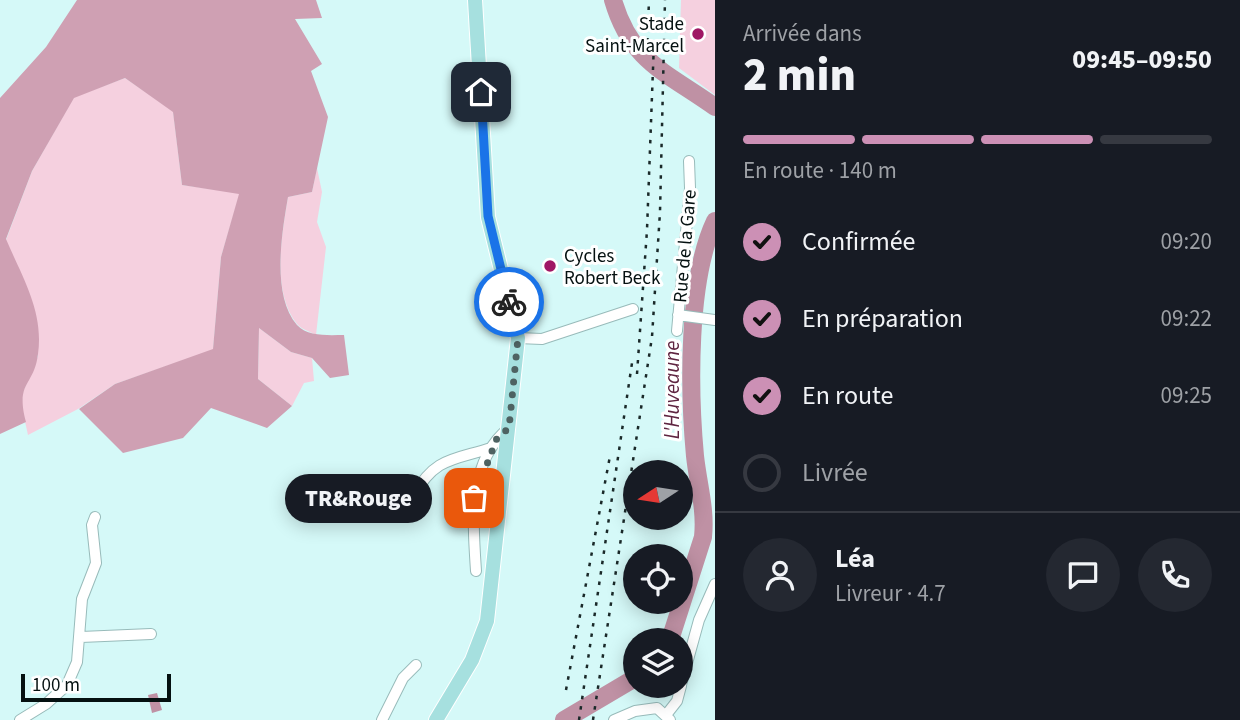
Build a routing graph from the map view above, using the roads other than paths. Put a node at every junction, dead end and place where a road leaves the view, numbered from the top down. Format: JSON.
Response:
{"nodes":[{"id":1,"x":470,"y":0,"type":"edge"},
{"id":2,"x":475,"y":0,"type":"edge"},
{"id":3,"x":477,"y":37,"type":"junction"},
{"id":4,"x":689,"y":161,"type":"dead end"},
{"id":5,"x":633,"y":309,"type":"dead end"},
{"id":6,"x":681,"y":315,"type":"junction"},
{"id":7,"x":715,"y":320,"type":"edge"},
{"id":8,"x":677,"y":331,"type":"dead end"},
{"id":9,"x":518,"y":338,"type":"junction"},
{"id":10,"x":509,"y":428,"type":"junction"},
{"id":11,"x":491,"y":448,"type":"junction"},
{"id":12,"x":382,"y":494,"type":"dead end"},
{"id":13,"x":95,"y":517,"type":"dead end"},
{"id":14,"x":477,"y":571,"type":"dead end"},
{"id":15,"x":715,"y":584,"type":"edge"},
{"id":16,"x":151,"y":634,"type":"dead end"},
{"id":17,"x":80,"y":637,"type":"junction"},
{"id":18,"x":693,"y":642,"type":"edge"},
{"id":19,"x":416,"y":665,"type":"dead end"},
{"id":20,"x":678,"y":698,"type":"edge"},
{"id":21,"x":668,"y":718,"type":"edge"},
{"id":22,"x":20,"y":720,"type":"edge"},
{"id":23,"x":382,"y":720,"type":"edge"},
{"id":24,"x":436,"y":720,"type":"edge"},
{"id":25,"x":614,"y":720,"type":"edge"}],
"edges":[{"from":1,"to":3,"type":"main road"},
{"from":2,"to":3,"type":"main road"},
{"from":3,"to":9,"type":"main road"},
{"from":4,"to":6,"type":"street","name":"Rue de la Gare"},
{"from":5,"to":9,"type":"street"},
{"from":6,"to":7,"type":"street"},
{"from":6,"to":8,"type":"street","name":"Rue de la Gare"},
{"from":9,"to":10,"type":"main road"},
{"from":10,"to":11,"type":"street"},
{"from":10,"to":24,"type":"main road"},
{"from":11,"to":12,"type":"street"},
{"from":11,"to":14,"type":"street"},
{"from":13,"to":17,"type":"street"},
{"from":15,"to":18,"type":"street"},
{"from":16,"to":17,"type":"street"},
{"from":17,"to":22,"type":"street"},
{"from":19,"to":23,"type":"street"},
{"from":20,"to":21,"type":"street"},
{"from":21,"to":25,"type":"street"}]}
